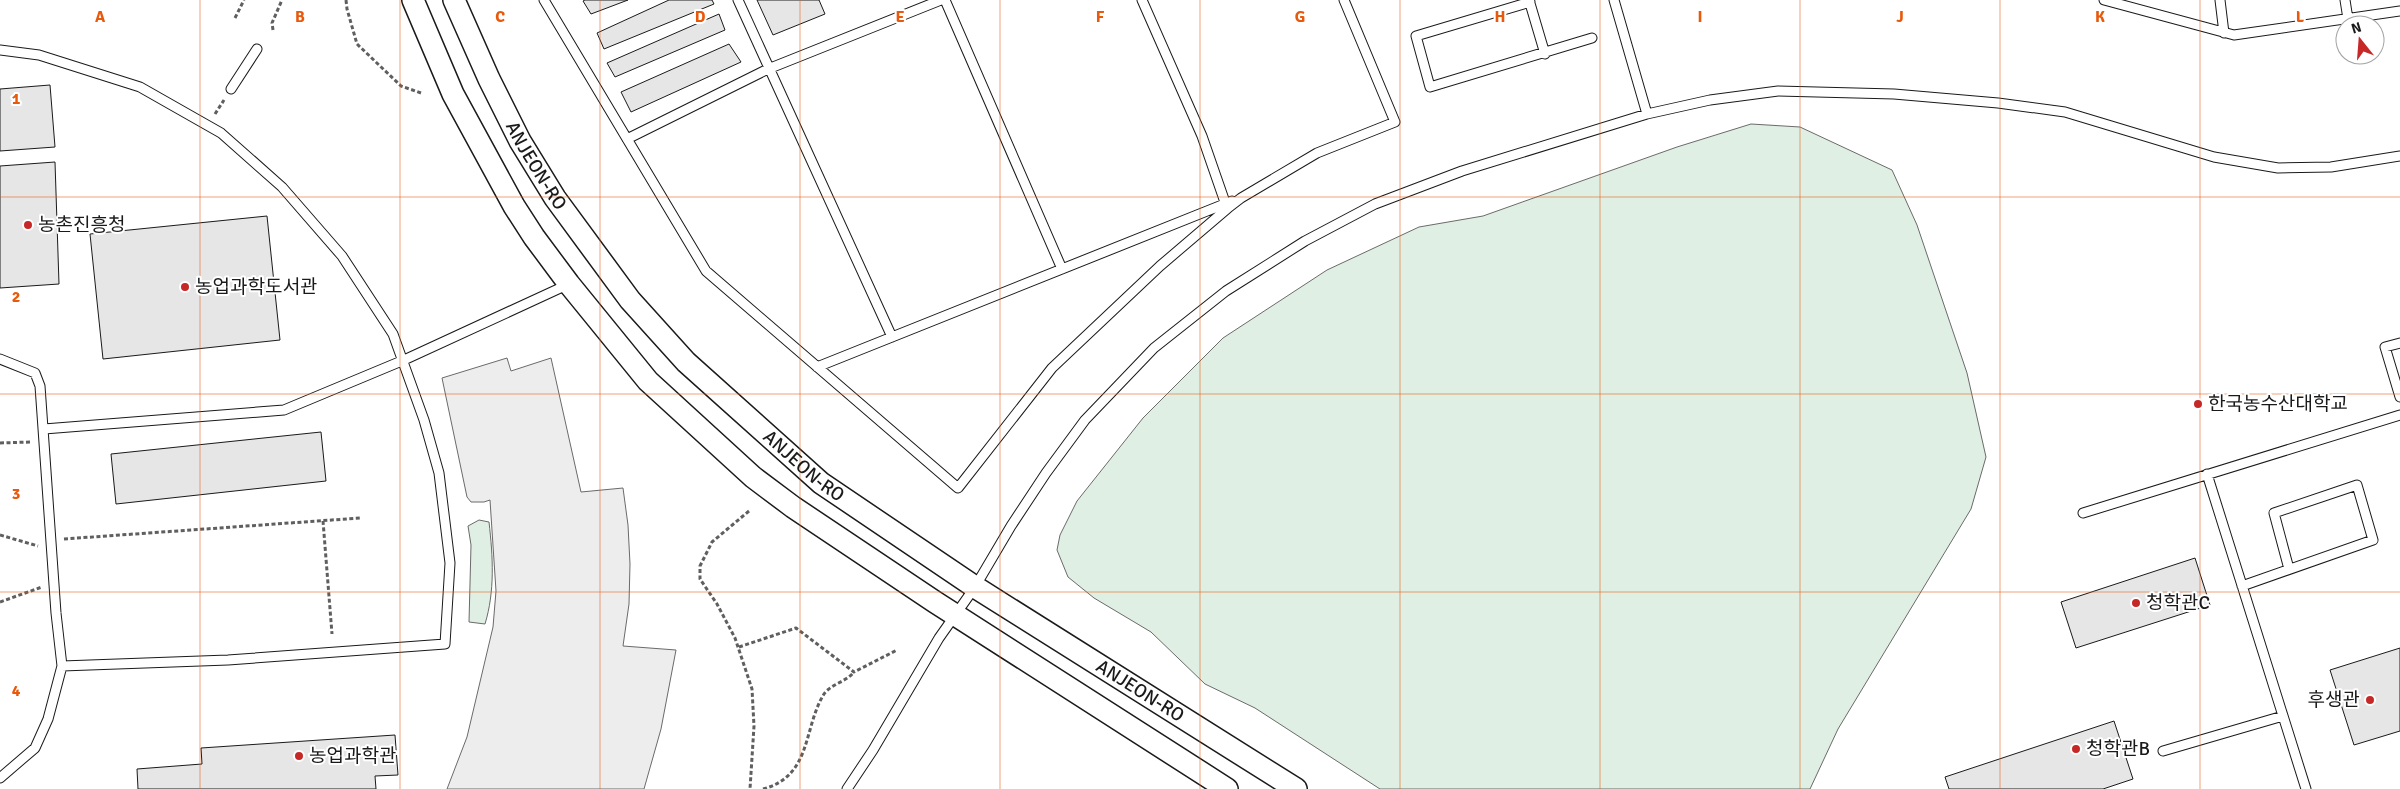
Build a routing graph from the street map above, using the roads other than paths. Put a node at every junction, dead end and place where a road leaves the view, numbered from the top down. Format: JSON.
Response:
{"nodes":[{"id":1,"x":413,"y":0,"type":"edge"},
{"id":2,"x":454,"y":0,"type":"edge"},
{"id":3,"x":544,"y":0,"type":"edge"},
{"id":4,"x":738,"y":0,"type":"edge"},
{"id":5,"x":943,"y":0,"type":"edge"},
{"id":6,"x":1142,"y":0,"type":"edge"},
{"id":7,"x":1344,"y":0,"type":"edge"},
{"id":8,"x":1614,"y":0,"type":"edge"},
{"id":9,"x":2104,"y":0,"type":"edge"},
{"id":10,"x":2220,"y":0,"type":"edge"},
{"id":11,"x":2345,"y":0,"type":"edge"},
{"id":12,"x":1530,"y":1,"type":"edge"},
{"id":13,"x":2400,"y":11,"type":"edge"},
{"id":14,"x":2348,"y":15,"type":"edge"},
{"id":15,"x":2370,"y":15,"type":"edge"},
{"id":16,"x":2335,"y":20,"type":"edge"},
{"id":17,"x":2224,"y":33,"type":"junction"},
{"id":18,"x":1592,"y":38,"type":"dead end"},
{"id":19,"x":257,"y":49,"type":"dead end"},
{"id":20,"x":0,"y":50,"type":"edge"},
{"id":21,"x":1545,"y":54,"type":"junction"},
{"id":22,"x":768,"y":69,"type":"junction"},
{"id":23,"x":231,"y":89,"type":"dead end"},
{"id":24,"x":1647,"y":114,"type":"junction"},
{"id":25,"x":627,"y":139,"type":"junction"},
{"id":26,"x":2400,"y":156,"type":"edge"},
{"id":27,"x":1227,"y":206,"type":"junction"},
{"id":28,"x":1062,"y":269,"type":"junction"},
{"id":29,"x":569,"y":284,"type":"junction"},
{"id":30,"x":892,"y":337,"type":"junction"},
{"id":31,"x":2400,"y":342,"type":"edge"},
{"id":32,"x":0,"y":359,"type":"edge"},
{"id":33,"x":404,"y":360,"type":"junction"},
{"id":34,"x":817,"y":367,"type":"junction"},
{"id":35,"x":2400,"y":397,"type":"edge"},
{"id":36,"x":2400,"y":415,"type":"edge"},
{"id":37,"x":44,"y":429,"type":"junction"},
{"id":38,"x":2207,"y":474,"type":"junction"},
{"id":39,"x":2083,"y":513,"type":"dead end"},
{"id":40,"x":2289,"y":569,"type":"junction"},
{"id":41,"x":2242,"y":586,"type":"junction"},
{"id":42,"x":975,"y":587,"type":"junction"},
{"id":43,"x":956,"y":616,"type":"junction"},
{"id":44,"x":62,"y":666,"type":"junction"},
{"id":45,"x":2283,"y":716,"type":"junction"},
{"id":46,"x":2163,"y":751,"type":"dead end"},
{"id":47,"x":0,"y":778,"type":"edge"},
{"id":48,"x":847,"y":789,"type":"edge"},
{"id":49,"x":1227,"y":789,"type":"edge"},
{"id":50,"x":1296,"y":789,"type":"edge"},
{"id":51,"x":2306,"y":789,"type":"edge"}],
"edges":[{"from":1,"to":29,"type":"street","name":"ANJEON-RO"},
{"from":2,"to":42,"type":"street","name":"ANJEON-RO"},
{"from":3,"to":25,"type":"lane"},
{"from":4,"to":22,"type":"lane"},
{"from":5,"to":22,"type":"lane"},
{"from":5,"to":28,"type":"lane"},
{"from":6,"to":27,"type":"lane"},
{"from":7,"to":27,"type":"lane"},
{"from":8,"to":24,"type":"lane"},
{"from":9,"to":17,"type":"lane"},
{"from":10,"to":17,"type":"lane"},
{"from":11,"to":14,"type":"lane"},
{"from":12,"to":21,"type":"lane"},
{"from":12,"to":21,"type":"lane"},
{"from":13,"to":15,"type":"lane"},
{"from":16,"to":17,"type":"lane"},
{"from":18,"to":21,"type":"lane"},
{"from":19,"to":23,"type":"lane"},
{"from":20,"to":33,"type":"lane"},
{"from":22,"to":25,"type":"lane"},
{"from":22,"to":30,"type":"lane"},
{"from":24,"to":26,"type":"lane"},
{"from":24,"to":42,"type":"lane"},
{"from":25,"to":34,"type":"lane"},
{"from":27,"to":28,"type":"lane"},
{"from":27,"to":34,"type":"lane"},
{"from":28,"to":30,"type":"lane"},
{"from":29,"to":33,"type":"lane"},
{"from":29,"to":43,"type":"street","name":"ANJEON-RO"},
{"from":30,"to":34,"type":"lane"},
{"from":31,"to":35,"type":"lane"},
{"from":32,"to":37,"type":"lane"},
{"from":33,"to":37,"type":"lane"},
{"from":33,"to":44,"type":"lane"},
{"from":36,"to":38,"type":"lane"},
{"from":37,"to":44,"type":"lane"},
{"from":38,"to":39,"type":"lane"},
{"from":38,"to":41,"type":"lane"},
{"from":40,"to":40,"type":"lane"},
{"from":40,"to":41,"type":"lane"},
{"from":41,"to":45,"type":"lane"},
{"from":42,"to":43,"type":"lane"},
{"from":42,"to":50,"type":"street","name":"ANJEON-RO"},
{"from":43,"to":48,"type":"lane"},
{"from":43,"to":49,"type":"street","name":"ANJEON-RO"},
{"from":44,"to":47,"type":"lane"},
{"from":45,"to":46,"type":"lane"},
{"from":45,"to":51,"type":"lane"}]}
